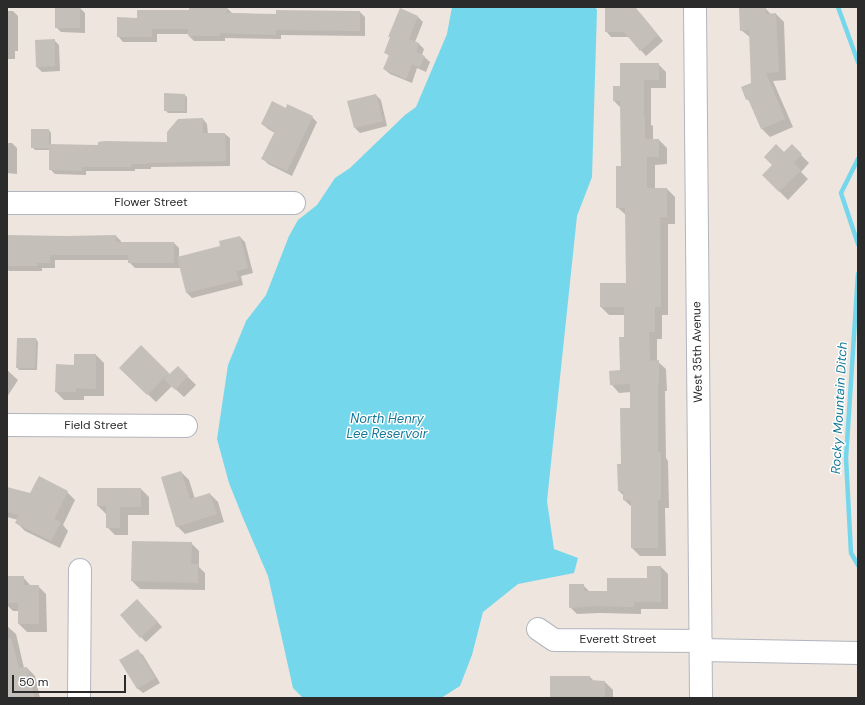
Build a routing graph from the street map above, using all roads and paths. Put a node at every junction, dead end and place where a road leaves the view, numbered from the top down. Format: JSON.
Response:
{"nodes":[{"id":1,"x":695,"y":7,"type":"edge"},
{"id":2,"x":7,"y":202,"type":"edge"},
{"id":3,"x":294,"y":203,"type":"dead end"},
{"id":4,"x":7,"y":425,"type":"edge"},
{"id":5,"x":186,"y":426,"type":"dead end"},
{"id":6,"x":80,"y":570,"type":"dead end"},
{"id":7,"x":538,"y":629,"type":"dead end"},
{"id":8,"x":701,"y":646,"type":"junction"},
{"id":9,"x":858,"y":653,"type":"edge"},
{"id":10,"x":79,"y":698,"type":"edge"},
{"id":11,"x":701,"y":698,"type":"edge"}],
"edges":[{"from":1,"to":8,"type":"street","name":"West 35th Avenue"},
{"from":2,"to":3,"type":"street","name":"Flower Street"},
{"from":4,"to":5,"type":"street","name":"Field Street"},
{"from":6,"to":10,"type":"street"},
{"from":7,"to":8,"type":"street","name":"Everett Street"},
{"from":8,"to":9,"type":"street","name":"Everett Street"},
{"from":8,"to":11,"type":"street","name":"West 35th Avenue"}]}
